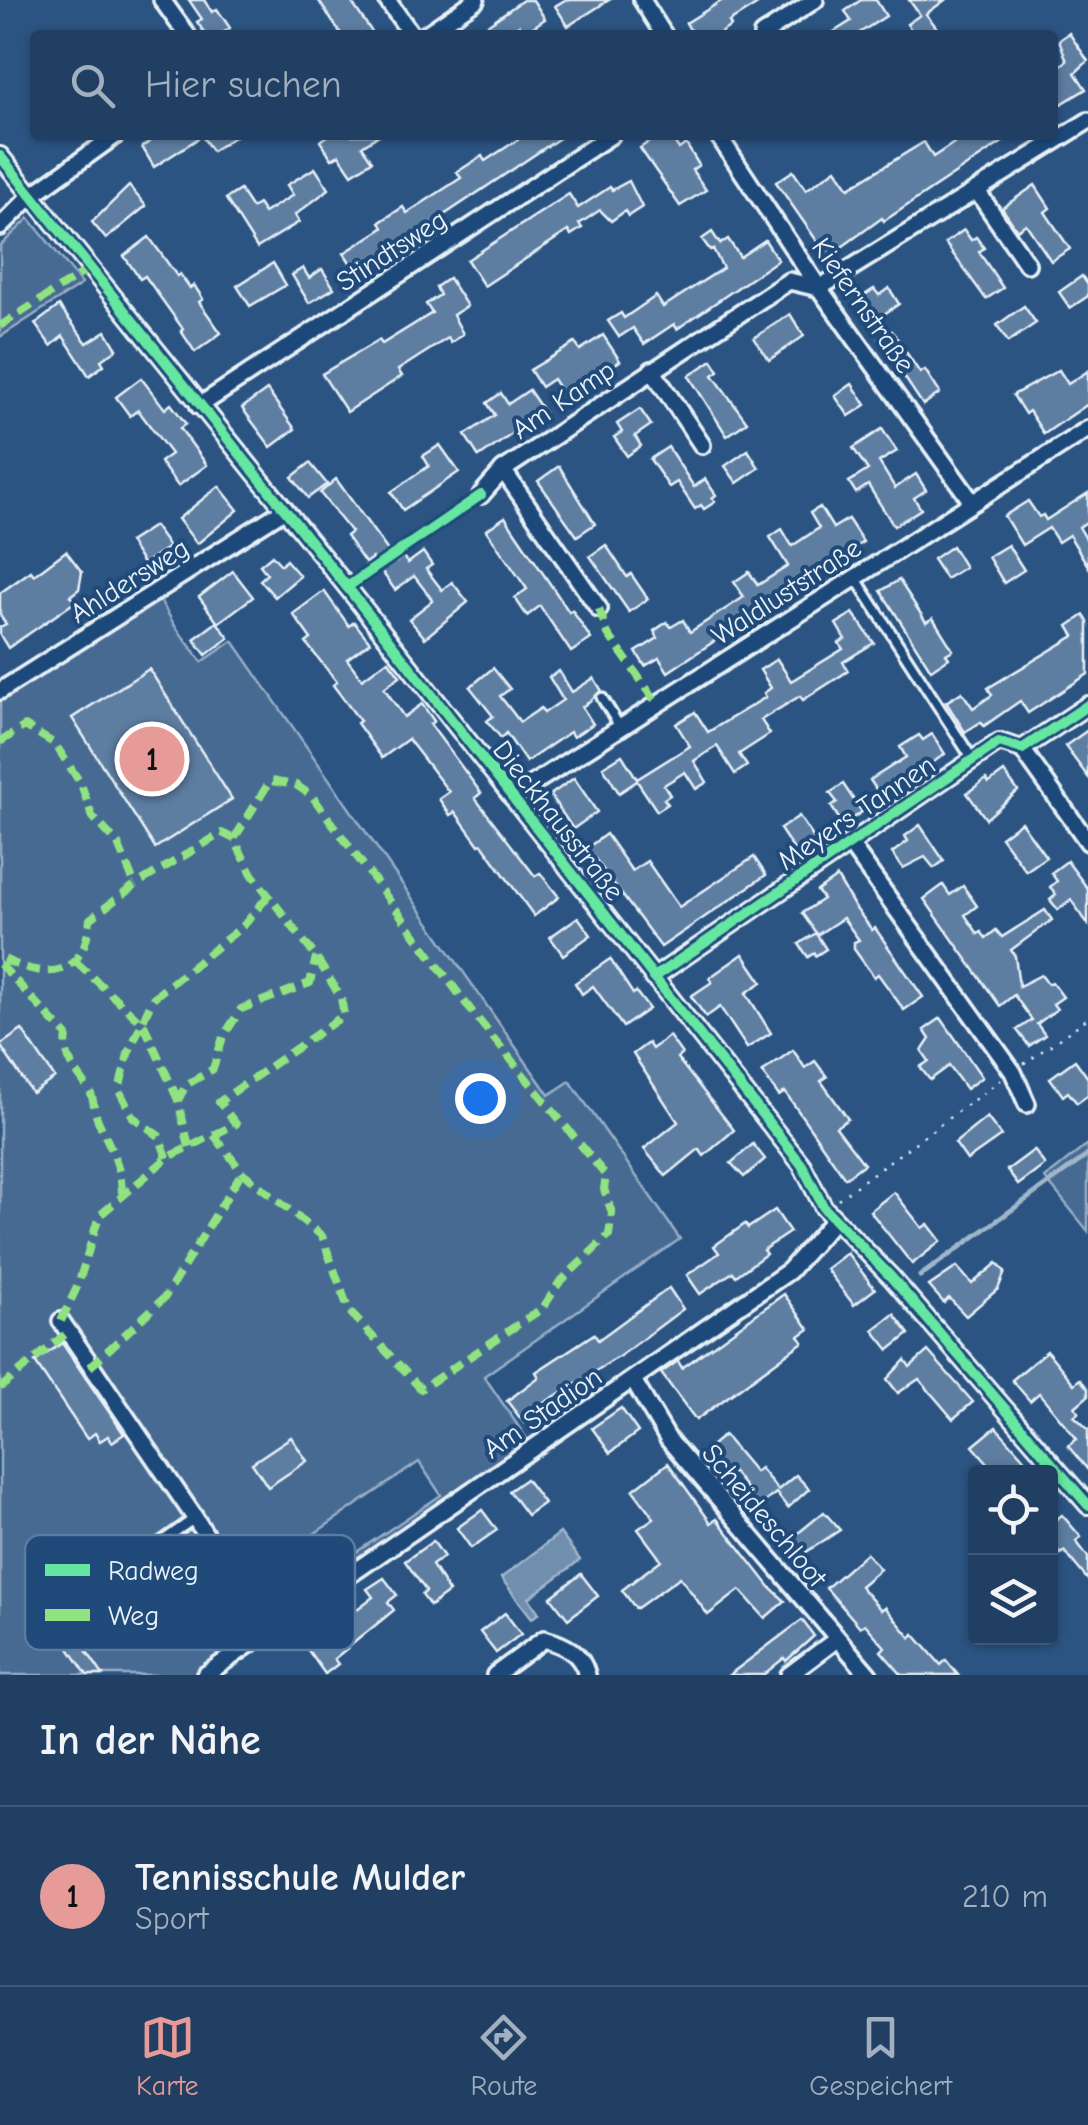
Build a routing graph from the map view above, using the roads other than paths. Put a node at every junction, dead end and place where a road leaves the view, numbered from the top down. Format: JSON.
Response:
{"nodes":[{"id":1,"x":162,"y":0,"type":"edge"},
{"id":2,"x":388,"y":0,"type":"edge"},
{"id":3,"x":476,"y":0,"type":"edge"},
{"id":4,"x":642,"y":0,"type":"edge"},
{"id":5,"x":815,"y":0,"type":"edge"},
{"id":6,"x":183,"y":30,"type":"edge"},
{"id":7,"x":409,"y":30,"type":"edge"},
{"id":8,"x":432,"y":30,"type":"edge"},
{"id":9,"x":661,"y":30,"type":"edge"},
{"id":10,"x":770,"y":30,"type":"edge"},
{"id":11,"x":1088,"y":120,"type":"edge"},
{"id":12,"x":1058,"y":139,"type":"edge"},
{"id":13,"x":109,"y":140,"type":"edge"},
{"id":14,"x":604,"y":140,"type":"edge"},
{"id":15,"x":721,"y":140,"type":"edge"},
{"id":16,"x":1057,"y":140,"type":"edge"},
{"id":17,"x":0,"y":156,"type":"edge"},
{"id":18,"x":977,"y":191,"type":"junction"},
{"id":19,"x":32,"y":196,"type":"junction"},
{"id":20,"x":0,"y":228,"type":"edge"},
{"id":21,"x":1026,"y":264,"type":"dead end"},
{"id":22,"x":819,"y":288,"type":"junction"},
{"id":23,"x":652,"y":370,"type":"junction"},
{"id":24,"x":199,"y":406,"type":"junction"},
{"id":25,"x":1088,"y":429,"type":"edge"},
{"id":26,"x":702,"y":446,"type":"dead end"},
{"id":27,"x":503,"y":470,"type":"junction"},
{"id":28,"x":481,"y":496,"type":"dead end"},
{"id":29,"x":972,"y":502,"type":"junction"},
{"id":30,"x":284,"y":510,"type":"junction"},
{"id":31,"x":855,"y":577,"type":"junction"},
{"id":32,"x":599,"y":608,"type":"dead end"},
{"id":33,"x":0,"y":691,"type":"edge"},
{"id":34,"x":602,"y":698,"type":"dead end"},
{"id":35,"x":1088,"y":705,"type":"edge"},
{"id":36,"x":620,"y":727,"type":"junction"},
{"id":37,"x":1022,"y":750,"type":"junction"},
{"id":38,"x":973,"y":760,"type":"junction"},
{"id":39,"x":512,"y":797,"type":"junction"},
{"id":40,"x":1088,"y":842,"type":"edge"},
{"id":41,"x":849,"y":843,"type":"junction"},
{"id":42,"x":654,"y":978,"type":"junction"},
{"id":43,"x":1027,"y":1104,"type":"dead end"},
{"id":44,"x":829,"y":1214,"type":"junction"},
{"id":45,"x":61,"y":1321,"type":"dead end"},
{"id":46,"x":633,"y":1380,"type":"junction"},
{"id":47,"x":1088,"y":1505,"type":"edge"},
{"id":48,"x":194,"y":1518,"type":"junction"},
{"id":49,"x":170,"y":1535,"type":"edge"},
{"id":50,"x":205,"y":1535,"type":"edge"},
{"id":51,"x":355,"y":1572,"type":"edge"},
{"id":52,"x":837,"y":1639,"type":"junction"},
{"id":53,"x":242,"y":1650,"type":"edge"},
{"id":54,"x":205,"y":1675,"type":"edge"},
{"id":55,"x":496,"y":1675,"type":"edge"},
{"id":56,"x":587,"y":1675,"type":"edge"},
{"id":57,"x":789,"y":1675,"type":"edge"},
{"id":58,"x":868,"y":1675,"type":"edge"}],
"edges":[{"from":1,"to":6,"type":"street"},
{"from":2,"to":7,"type":"street"},
{"from":3,"to":8,"type":"street"},
{"from":4,"to":9,"type":"street"},
{"from":5,"to":10,"type":"street"},
{"from":11,"to":12,"type":"street","name":"Am Kamp"},
{"from":13,"to":19,"type":"street"},
{"from":14,"to":24,"type":"street","name":"Stindtsweg"},
{"from":15,"to":22,"type":"street","name":"Kiefernstraße"},
{"from":16,"to":18,"type":"street","name":"Am Kamp"},
{"from":17,"to":19,"type":"street","name":"Dieckhausstraße"},
{"from":18,"to":21,"type":"street"},
{"from":18,"to":22,"type":"street","name":"Am Kamp"},
{"from":19,"to":20,"type":"street"},
{"from":19,"to":24,"type":"street","name":"Dieckhausstraße"},
{"from":22,"to":23,"type":"street","name":"Am Kamp"},
{"from":22,"to":29,"type":"street","name":"Kiefernstraße"},
{"from":23,"to":26,"type":"street","name":"Am Kamp"},
{"from":23,"to":27,"type":"street","name":"Am Kamp"},
{"from":24,"to":30,"type":"street","name":"Dieckhausstraße"},
{"from":25,"to":29,"type":"street","name":"Waldluststraße"},
{"from":27,"to":28,"type":"street","name":"Am Kamp"},
{"from":27,"to":32,"type":"street","name":"Am Kamp"},
{"from":29,"to":31,"type":"street","name":"Waldluststraße"},
{"from":30,"to":33,"type":"street","name":"Ahldersweg"},
{"from":30,"to":39,"type":"street","name":"Dieckhausstraße"},
{"from":31,"to":36,"type":"street","name":"Waldluststraße"},
{"from":31,"to":38,"type":"lane"},
{"from":34,"to":36,"type":"lane"},
{"from":35,"to":37,"type":"street","name":"Meyers Tannen"},
{"from":36,"to":39,"type":"street","name":"Waldluststraße"},
{"from":37,"to":38,"type":"street","name":"Meyers Tannen"},
{"from":37,"to":40,"type":"street"},
{"from":38,"to":41,"type":"street","name":"Meyers Tannen"},
{"from":39,"to":42,"type":"street","name":"Dieckhausstraße"},
{"from":41,"to":42,"type":"street","name":"Meyers Tannen"},
{"from":41,"to":43,"type":"street","name":"Meyers Tannen"},
{"from":42,"to":44,"type":"street","name":"Dieckhausstraße"},
{"from":44,"to":46,"type":"street","name":"Am Stadion"},
{"from":44,"to":47,"type":"street","name":"Dieckhausstraße"},
{"from":45,"to":48,"type":"street"},
{"from":46,"to":51,"type":"street","name":"Am Stadion"},
{"from":46,"to":52,"type":"street","name":"Scheideschloot"},
{"from":48,"to":49,"type":"lane"},
{"from":48,"to":50,"type":"street"},
{"from":52,"to":57,"type":"street"},
{"from":52,"to":58,"type":"street","name":"Scheideschloot"},
{"from":53,"to":54,"type":"street","name":"Am Stadion"},
{"from":55,"to":56,"type":"street"}]}
